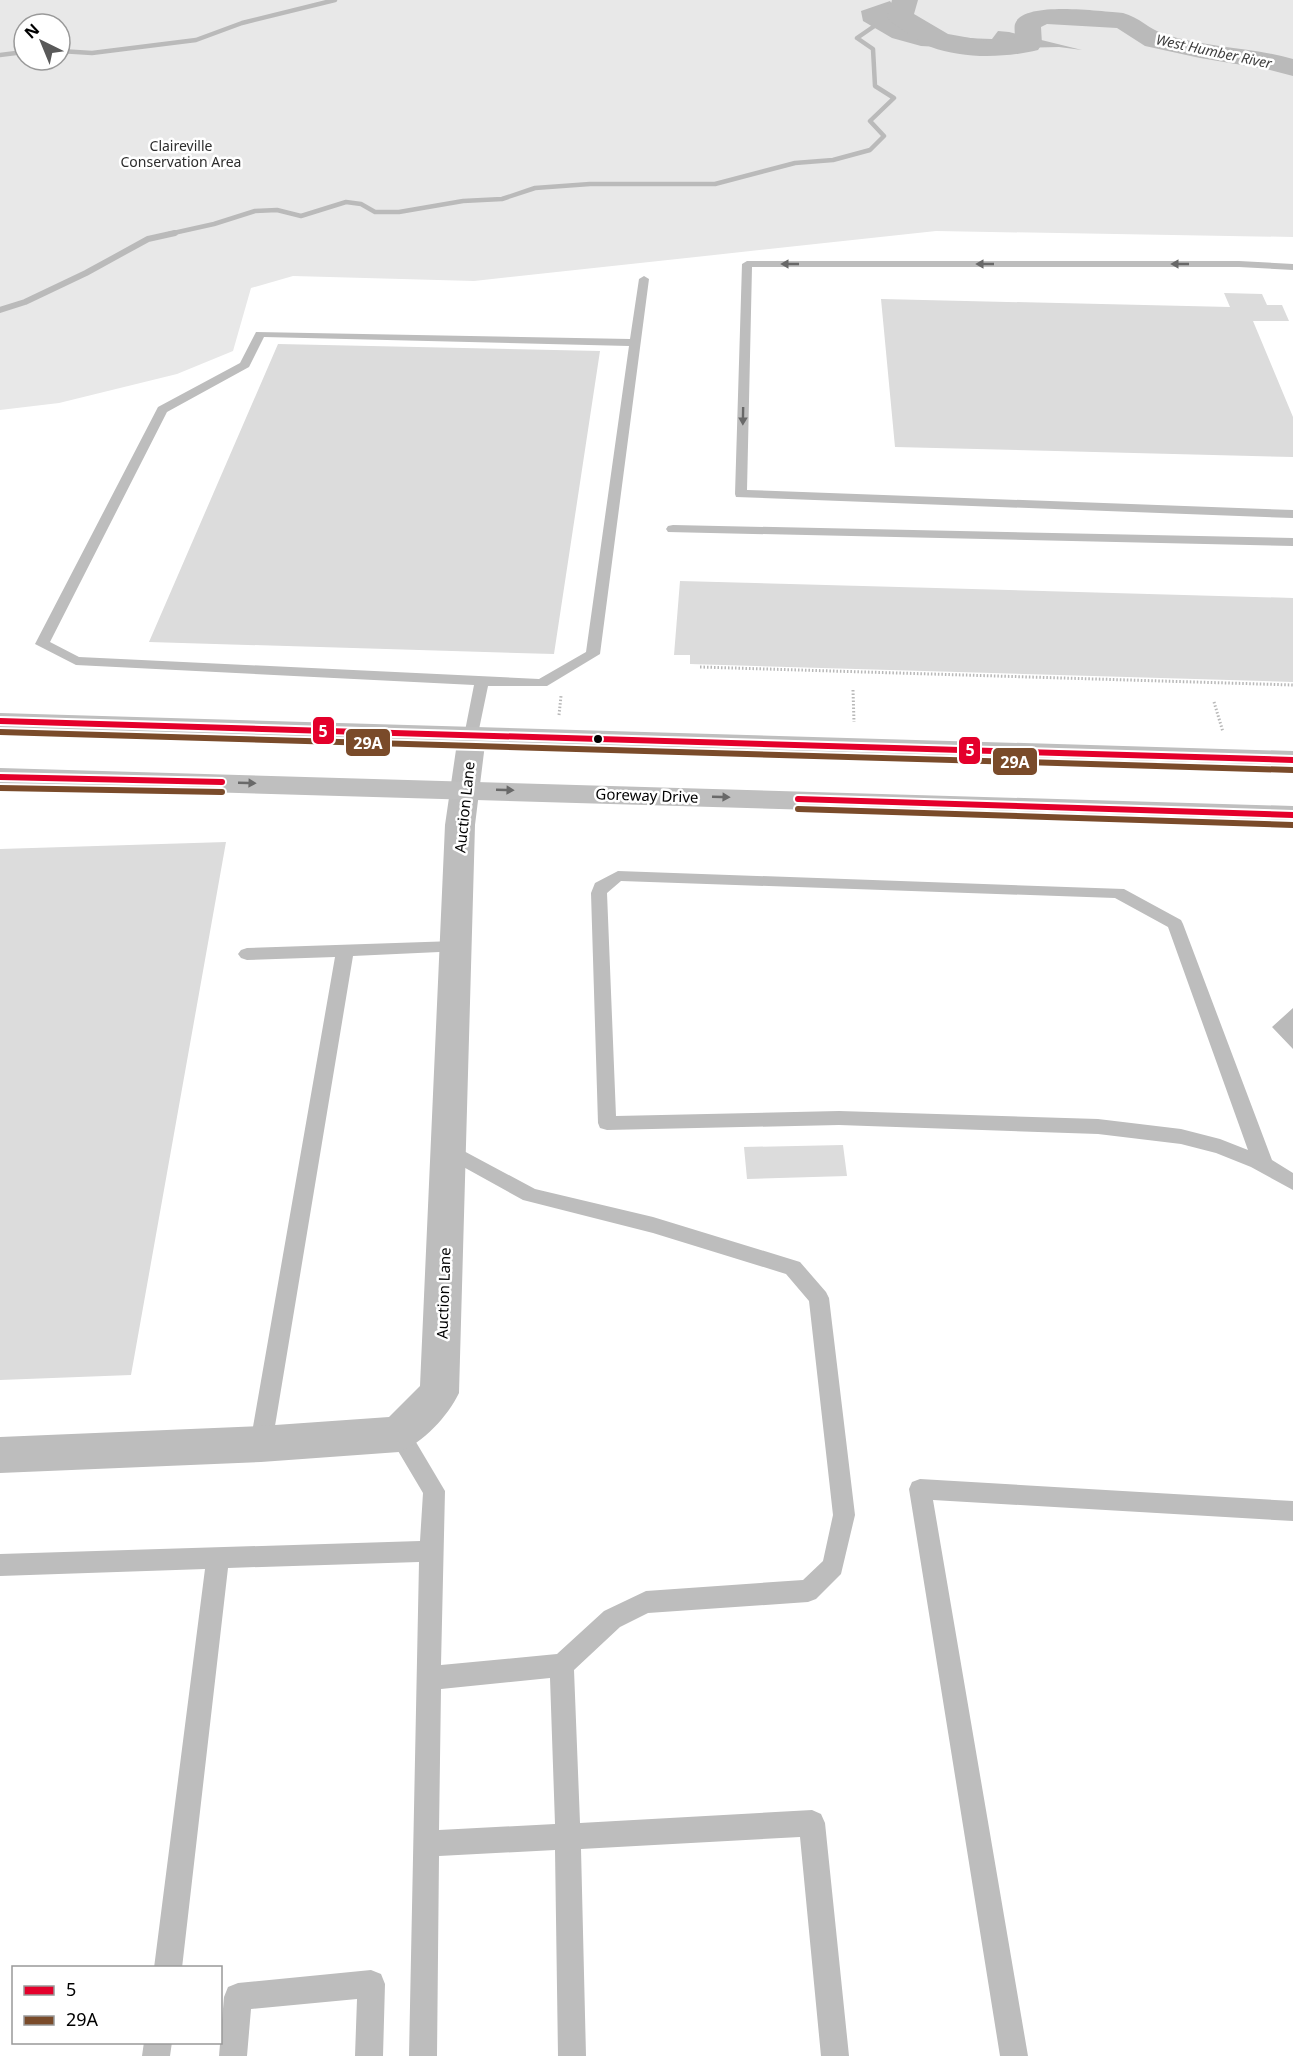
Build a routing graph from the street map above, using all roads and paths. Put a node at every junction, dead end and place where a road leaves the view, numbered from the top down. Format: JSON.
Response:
{"nodes":[{"id":1,"x":1293,"y":267,"type":"edge"},
{"id":2,"x":644,"y":279,"type":"dead end"},
{"id":3,"x":635,"y":343,"type":"junction"},
{"id":4,"x":1293,"y":514,"type":"edge"},
{"id":5,"x":673,"y":529,"type":"dead end"},
{"id":6,"x":1293,"y":542,"type":"edge"},
{"id":7,"x":700,"y":667,"type":"dead end"},
{"id":8,"x":482,"y":681,"type":"junction"},
{"id":9,"x":1293,"y":685,"type":"edge"},
{"id":10,"x":853,"y":690,"type":"dead end"},
{"id":11,"x":561,"y":692,"type":"dead end"},
{"id":12,"x":1214,"y":702,"type":"dead end"},
{"id":13,"x":559,"y":720,"type":"dead end"},
{"id":14,"x":0,"y":721,"type":"edge"},
{"id":15,"x":854,"y":729,"type":"dead end"},
{"id":16,"x":472,"y":736,"type":"junction"},
{"id":17,"x":1226,"y":740,"type":"dead end"},
{"id":18,"x":1293,"y":760,"type":"edge"},
{"id":19,"x":0,"y":777,"type":"edge"},
{"id":20,"x":465,"y":789,"type":"junction"},
{"id":21,"x":1293,"y":815,"type":"edge"},
{"id":22,"x":455,"y":947,"type":"junction"},
{"id":23,"x":345,"y":951,"type":"junction"},
{"id":24,"x":247,"y":954,"type":"dead end"},
{"id":25,"x":447,"y":1149,"type":"junction"},
{"id":26,"x":1264,"y":1166,"type":"junction"},
{"id":27,"x":1293,"y":1182,"type":"edge"},
{"id":28,"x":399,"y":1434,"type":"junction"},
{"id":29,"x":261,"y":1444,"type":"junction"},
{"id":30,"x":0,"y":1455,"type":"edge"},
{"id":31,"x":1293,"y":1511,"type":"edge"},
{"id":32,"x":431,"y":1551,"type":"junction"},
{"id":33,"x":218,"y":1558,"type":"junction"},
{"id":34,"x":0,"y":1565,"type":"edge"},
{"id":35,"x":562,"y":1665,"type":"junction"},
{"id":36,"x":429,"y":1678,"type":"junction"},
{"id":37,"x":568,"y":1837,"type":"junction"},
{"id":38,"x":428,"y":1844,"type":"junction"},
{"id":39,"x":168,"y":1966,"type":"edge"},
{"id":40,"x":233,"y":2056,"type":"edge"},
{"id":41,"x":369,"y":2056,"type":"edge"},
{"id":42,"x":423,"y":2056,"type":"edge"},
{"id":43,"x":572,"y":2056,"type":"edge"},
{"id":44,"x":835,"y":2056,"type":"edge"},
{"id":45,"x":1014,"y":2056,"type":"edge"}],
"edges":[{"from":1,"to":4,"type":"lane","one_way":true},
{"from":2,"to":3,"type":"lane"},
{"from":3,"to":8,"type":"lane"},
{"from":3,"to":8,"type":"lane"},
{"from":5,"to":6,"type":"lane"},
{"from":7,"to":9,"type":"path"},
{"from":8,"to":16,"type":"lane"},
{"from":10,"to":15,"type":"path"},
{"from":11,"to":13,"type":"path"},
{"from":12,"to":17,"type":"path"},
{"from":14,"to":16,"type":"main road"},
{"from":16,"to":18,"type":"main road"},
{"from":16,"to":20,"type":"street","name":"Auction Lane"},
{"from":19,"to":20,"type":"main road","name":"Goreway Drive","one_way":true},
{"from":20,"to":21,"type":"main road","name":"Goreway Drive","one_way":true},
{"from":20,"to":22,"type":"street","name":"Auction Lane"},
{"from":22,"to":23,"type":"lane"},
{"from":22,"to":25,"type":"street","name":"Auction Lane"},
{"from":23,"to":24,"type":"lane"},
{"from":23,"to":29,"type":"lane"},
{"from":25,"to":28,"type":"street","name":"Auction Lane"},
{"from":25,"to":35,"type":"lane"},
{"from":26,"to":26,"type":"lane"},
{"from":26,"to":27,"type":"lane"},
{"from":28,"to":29,"type":"street"},
{"from":28,"to":32,"type":"lane"},
{"from":29,"to":30,"type":"street"},
{"from":31,"to":45,"type":"lane"},
{"from":32,"to":33,"type":"lane"},
{"from":32,"to":36,"type":"lane"},
{"from":33,"to":34,"type":"lane"},
{"from":33,"to":39,"type":"lane"},
{"from":35,"to":36,"type":"lane"},
{"from":35,"to":37,"type":"lane"},
{"from":36,"to":38,"type":"lane"},
{"from":37,"to":38,"type":"lane"},
{"from":37,"to":43,"type":"lane"},
{"from":37,"to":44,"type":"lane"},
{"from":38,"to":42,"type":"lane"},
{"from":40,"to":41,"type":"lane"}]}
